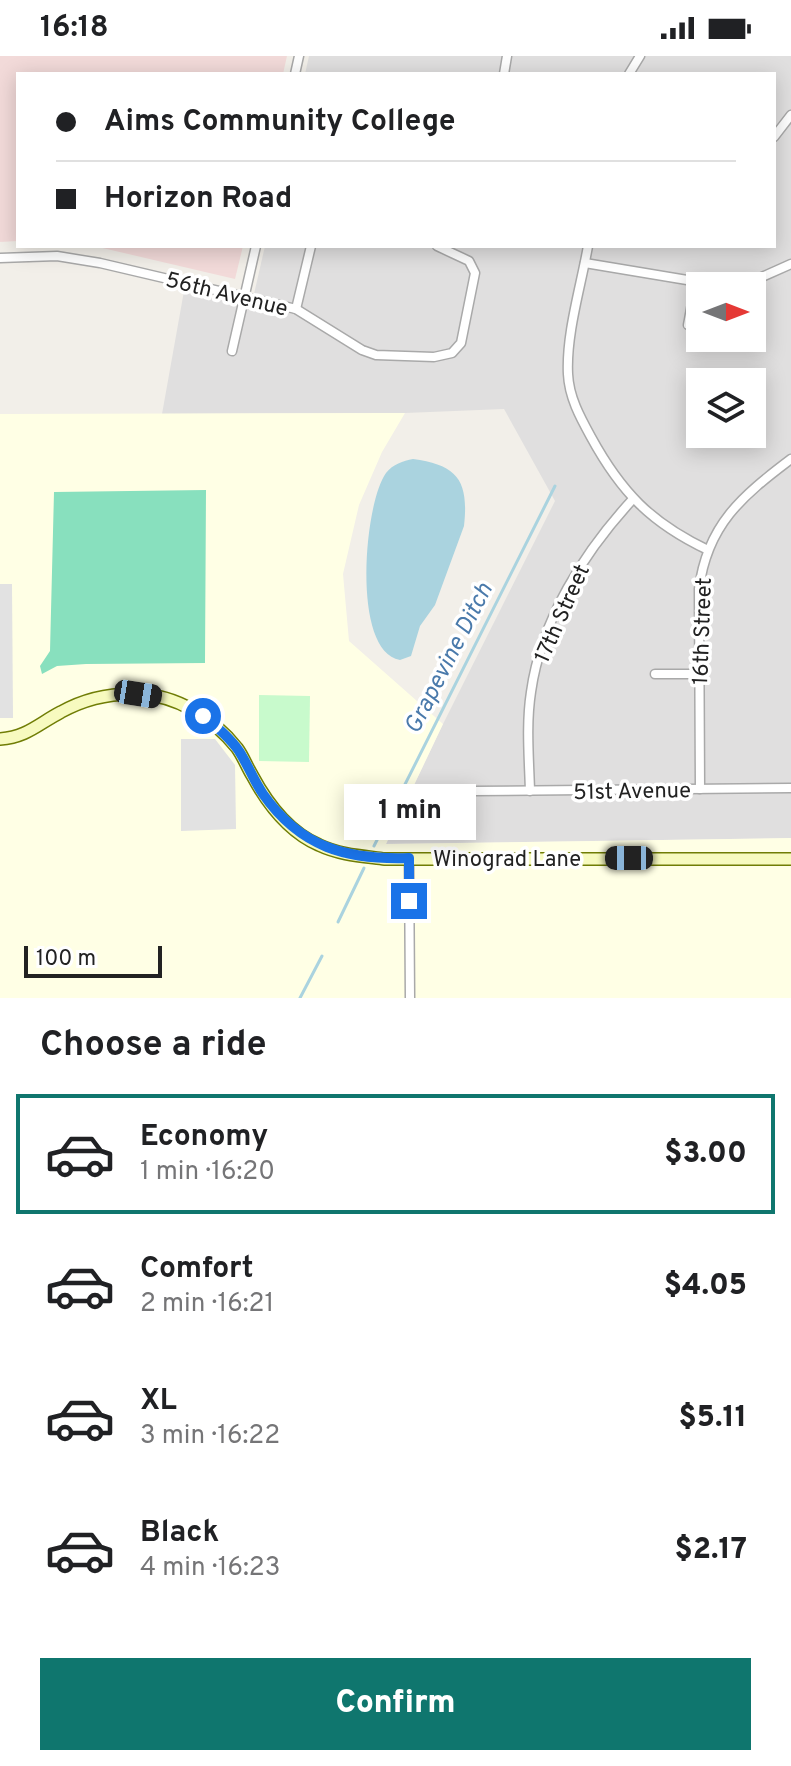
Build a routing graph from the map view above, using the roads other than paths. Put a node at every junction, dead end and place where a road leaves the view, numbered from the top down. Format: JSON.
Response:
{"nodes":[{"id":1,"x":791,"y":115,"type":"edge"},
{"id":2,"x":776,"y":134,"type":"edge"},
{"id":3,"x":256,"y":248,"type":"edge"},
{"id":4,"x":311,"y":248,"type":"edge"},
{"id":5,"x":441,"y":248,"type":"edge"},
{"id":6,"x":588,"y":248,"type":"edge"},
{"id":7,"x":0,"y":258,"type":"edge"},
{"id":8,"x":585,"y":263,"type":"junction"},
{"id":9,"x":791,"y":264,"type":"edge"},
{"id":10,"x":766,"y":275,"type":"edge"},
{"id":11,"x":686,"y":280,"type":"edge"},
{"id":12,"x":245,"y":297,"type":"junction"},
{"id":13,"x":296,"y":309,"type":"junction"},
{"id":14,"x":232,"y":351,"type":"dead end"},
{"id":15,"x":791,"y":459,"type":"edge"},
{"id":16,"x":633,"y":499,"type":"junction"},
{"id":17,"x":708,"y":550,"type":"junction"},
{"id":18,"x":655,"y":674,"type":"dead end"},
{"id":19,"x":699,"y":674,"type":"junction"},
{"id":20,"x":0,"y":739,"type":"edge"},
{"id":21,"x":791,"y":788,"type":"edge"},
{"id":22,"x":700,"y":789,"type":"junction"},
{"id":23,"x":473,"y":791,"type":"dead end"},
{"id":24,"x":530,"y":791,"type":"junction"},
{"id":25,"x":409,"y":858,"type":"junction"},
{"id":26,"x":791,"y":859,"type":"edge"},
{"id":27,"x":410,"y":998,"type":"edge"}],
"edges":[{"from":1,"to":2,"type":"street"},
{"from":3,"to":12,"type":"street"},
{"from":4,"to":13,"type":"street"},
{"from":5,"to":13,"type":"street","name":"56th Avenue"},
{"from":6,"to":8,"type":"street"},
{"from":7,"to":12,"type":"street","name":"56th Avenue"},
{"from":8,"to":11,"type":"street"},
{"from":8,"to":16,"type":"street"},
{"from":9,"to":10,"type":"street"},
{"from":12,"to":13,"type":"street","name":"56th Avenue"},
{"from":12,"to":14,"type":"street"},
{"from":15,"to":17,"type":"street","name":"16th Street"},
{"from":16,"to":17,"type":"street"},
{"from":16,"to":24,"type":"street","name":"17th Street"},
{"from":17,"to":19,"type":"street","name":"16th Street"},
{"from":18,"to":19,"type":"street"},
{"from":19,"to":22,"type":"street","name":"16th Street"},
{"from":20,"to":25,"type":"street","name":"Winograd Lane"},
{"from":21,"to":22,"type":"street","name":"51st Avenue"},
{"from":22,"to":24,"type":"street","name":"51st Avenue"},
{"from":23,"to":24,"type":"street","name":"51st Avenue"},
{"from":25,"to":26,"type":"street","name":"Winograd Lane"},
{"from":25,"to":27,"type":"street"}]}
